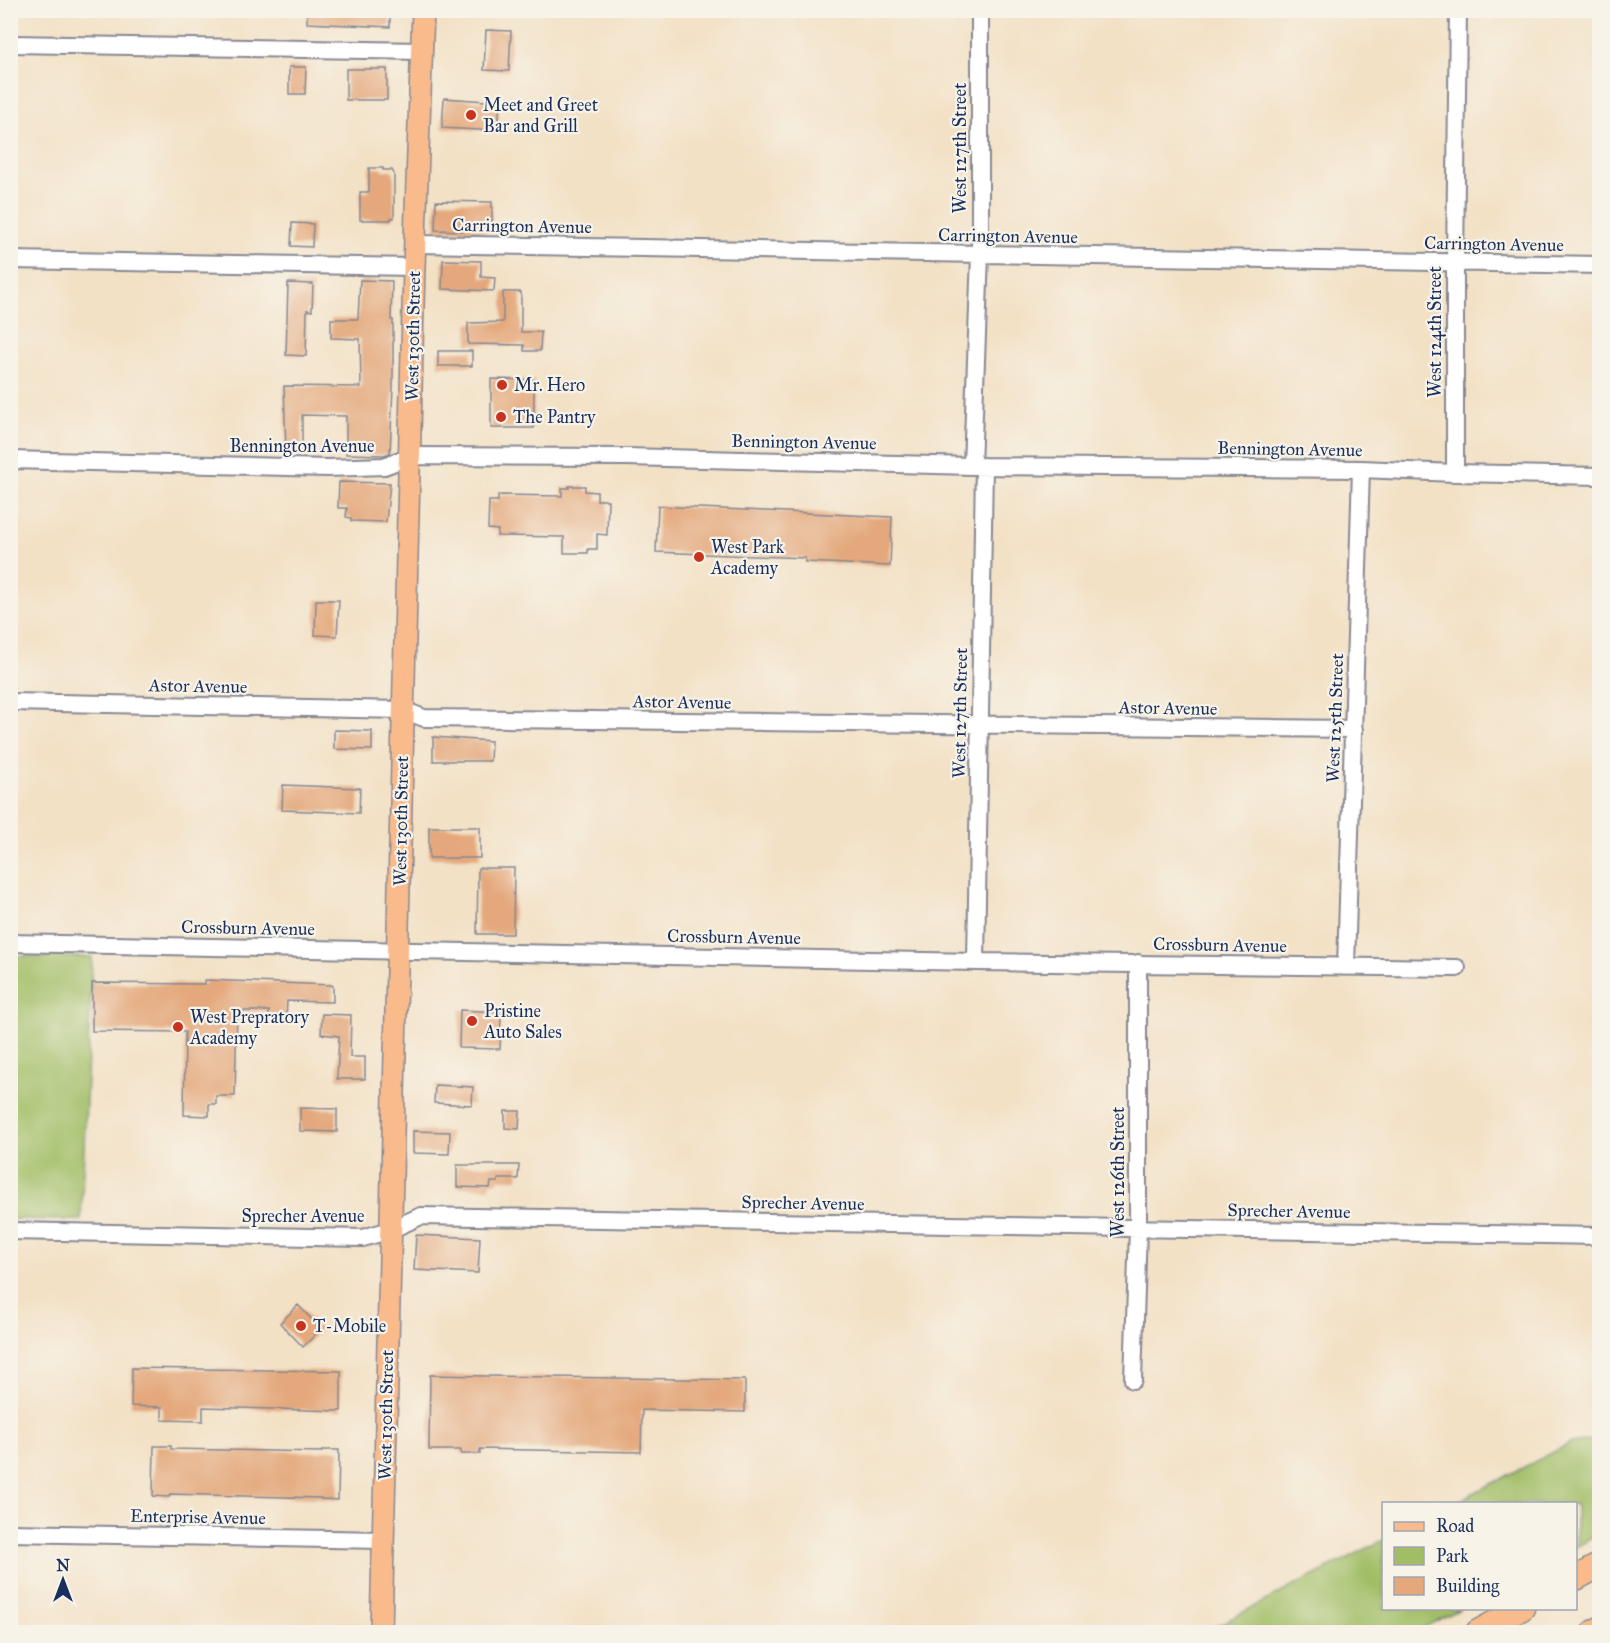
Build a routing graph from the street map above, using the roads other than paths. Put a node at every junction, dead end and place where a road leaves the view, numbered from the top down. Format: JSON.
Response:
{"nodes":[{"id":1,"x":423,"y":10,"type":"edge"},
{"id":2,"x":980,"y":10,"type":"edge"},
{"id":3,"x":1458,"y":10,"type":"edge"},
{"id":4,"x":10,"y":44,"type":"edge"},
{"id":5,"x":422,"y":51,"type":"junction"},
{"id":6,"x":416,"y":244,"type":"junction"},
{"id":7,"x":980,"y":255,"type":"junction"},
{"id":8,"x":10,"y":260,"type":"edge"},
{"id":9,"x":1455,"y":263,"type":"junction"},
{"id":10,"x":1599,"y":266,"type":"edge"},
{"id":11,"x":414,"y":267,"type":"junction"},
{"id":12,"x":411,"y":456,"type":"junction"},
{"id":13,"x":10,"y":460,"type":"edge"},
{"id":14,"x":978,"y":466,"type":"junction"},
{"id":15,"x":1360,"y":469,"type":"junction"},
{"id":16,"x":1455,"y":473,"type":"junction"},
{"id":17,"x":1599,"y":476,"type":"edge"},
{"id":18,"x":10,"y":702,"type":"edge"},
{"id":19,"x":403,"y":710,"type":"junction"},
{"id":20,"x":980,"y":725,"type":"junction"},
{"id":21,"x":1354,"y":729,"type":"junction"},
{"id":22,"x":10,"y":943,"type":"edge"},
{"id":23,"x":399,"y":950,"type":"junction"},
{"id":24,"x":976,"y":962,"type":"junction"},
{"id":25,"x":1138,"y":963,"type":"junction"},
{"id":26,"x":1346,"y":967,"type":"junction"},
{"id":27,"x":1457,"y":968,"type":"dead end"},
{"id":28,"x":1138,"y":1228,"type":"junction"},
{"id":29,"x":390,"y":1230,"type":"junction"},
{"id":30,"x":10,"y":1231,"type":"edge"},
{"id":31,"x":1599,"y":1236,"type":"edge"},
{"id":32,"x":1133,"y":1380,"type":"dead end"},
{"id":33,"x":10,"y":1533,"type":"edge"},
{"id":34,"x":384,"y":1540,"type":"junction"},
{"id":35,"x":1599,"y":1565,"type":"edge"},
{"id":36,"x":1577,"y":1577,"type":"edge"},
{"id":37,"x":1518,"y":1610,"type":"edge"},
{"id":38,"x":1599,"y":1629,"type":"edge"},
{"id":39,"x":381,"y":1632,"type":"edge"},
{"id":40,"x":1478,"y":1632,"type":"edge"},
{"id":41,"x":1594,"y":1632,"type":"edge"}],
"edges":[{"from":1,"to":5,"type":"main road","name":"West 130th Street"},
{"from":2,"to":7,"type":"street","name":"West 127th Street"},
{"from":3,"to":9,"type":"street","name":"West 124th Street"},
{"from":4,"to":5,"type":"street"},
{"from":5,"to":6,"type":"main road","name":"West 130th Street"},
{"from":6,"to":7,"type":"street","name":"Carrington Avenue"},
{"from":6,"to":11,"type":"main road","name":"West 130th Street"},
{"from":7,"to":9,"type":"street","name":"Carrington Avenue"},
{"from":7,"to":14,"type":"street","name":"West 127th Street"},
{"from":8,"to":11,"type":"street"},
{"from":9,"to":10,"type":"street","name":"Carrington Avenue"},
{"from":9,"to":16,"type":"street","name":"West 124th Street"},
{"from":11,"to":12,"type":"main road","name":"West 130th Street"},
{"from":12,"to":13,"type":"street","name":"Bennington Avenue"},
{"from":12,"to":14,"type":"street","name":"Bennington Avenue"},
{"from":12,"to":19,"type":"main road","name":"West 130th Street"},
{"from":14,"to":15,"type":"street","name":"Bennington Avenue"},
{"from":14,"to":20,"type":"street","name":"West 127th Street"},
{"from":15,"to":16,"type":"street","name":"Bennington Avenue"},
{"from":15,"to":21,"type":"street","name":"West 125th Street"},
{"from":16,"to":17,"type":"street","name":"Bennington Avenue"},
{"from":18,"to":19,"type":"street","name":"Astor Avenue"},
{"from":19,"to":20,"type":"street","name":"Astor Avenue"},
{"from":19,"to":23,"type":"main road","name":"West 130th Street"},
{"from":20,"to":21,"type":"street","name":"Astor Avenue"},
{"from":20,"to":24,"type":"street","name":"West 127th Street"},
{"from":21,"to":26,"type":"street","name":"West 125th Street"},
{"from":22,"to":23,"type":"street","name":"Crossburn Avenue"},
{"from":23,"to":24,"type":"street","name":"Crossburn Avenue"},
{"from":23,"to":29,"type":"main road","name":"West 130th Street"},
{"from":24,"to":25,"type":"street","name":"Crossburn Avenue"},
{"from":25,"to":26,"type":"street","name":"Crossburn Avenue"},
{"from":25,"to":28,"type":"street","name":"West 126th Street"},
{"from":26,"to":27,"type":"street","name":"Crossburn Avenue"},
{"from":28,"to":29,"type":"street","name":"Sprecher Avenue"},
{"from":28,"to":31,"type":"street","name":"Sprecher Avenue"},
{"from":28,"to":32,"type":"street","name":"West 126th Street"},
{"from":29,"to":30,"type":"street","name":"Sprecher Avenue"},
{"from":29,"to":34,"type":"main road","name":"West 130th Street"},
{"from":33,"to":34,"type":"street","name":"Enterprise Avenue"},
{"from":34,"to":39,"type":"main road","name":"West 130th Street"},
{"from":35,"to":36,"type":"highway"},
{"from":37,"to":40,"type":"highway"},
{"from":38,"to":41,"type":"highway"}]}
